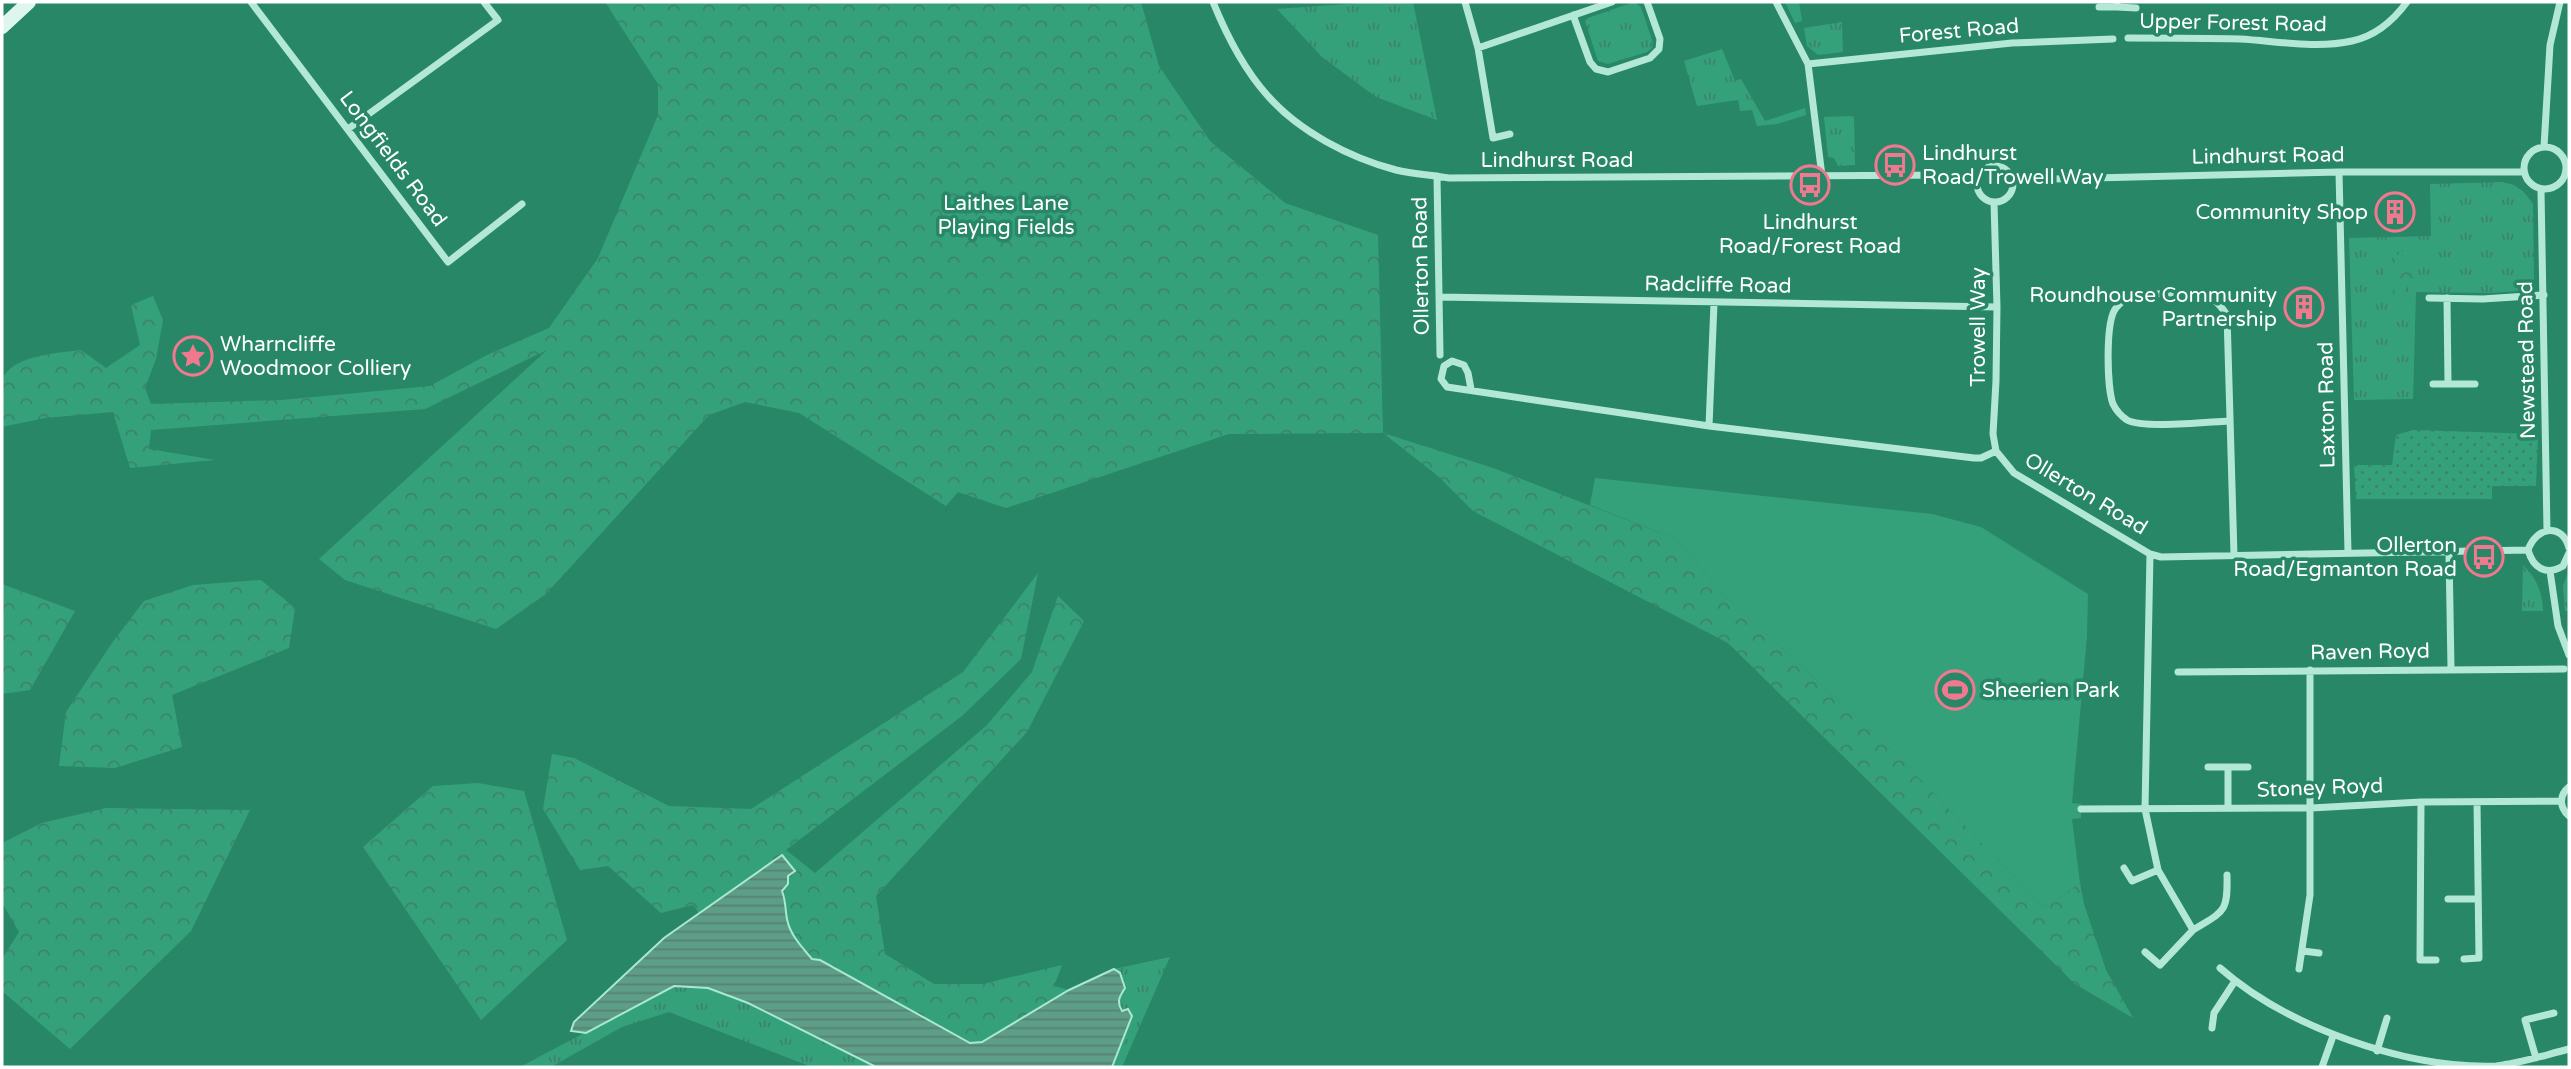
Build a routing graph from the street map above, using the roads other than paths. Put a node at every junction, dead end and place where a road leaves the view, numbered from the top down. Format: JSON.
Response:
{"nodes":[{"id":1,"x":29,"y":2,"type":"edge"},
{"id":2,"x":251,"y":2,"type":"edge"},
{"id":3,"x":484,"y":2,"type":"edge"},
{"id":4,"x":1213,"y":2,"type":"edge"},
{"id":5,"x":1465,"y":2,"type":"edge"},
{"id":6,"x":1608,"y":2,"type":"edge"},
{"id":7,"x":1647,"y":2,"type":"edge"},
{"id":8,"x":1776,"y":2,"type":"edge"},
{"id":9,"x":2407,"y":2,"type":"edge"},
{"id":10,"x":2560,"y":2,"type":"edge"},
{"id":11,"x":2117,"y":4,"type":"edge"},
{"id":12,"x":2099,"y":7,"type":"dead end"},
{"id":13,"x":2136,"y":8,"type":"dead end"},
{"id":14,"x":1573,"y":15,"type":"junction"},
{"id":15,"x":2,"y":27,"type":"edge"},
{"id":16,"x":2128,"y":38,"type":"dead end"},
{"id":17,"x":2113,"y":39,"type":"dead end"},
{"id":18,"x":1478,"y":48,"type":"junction"},
{"id":19,"x":1808,"y":64,"type":"junction"},
{"id":20,"x":348,"y":129,"type":"junction"},
{"id":21,"x":1510,"y":134,"type":"dead end"},
{"id":22,"x":2544,"y":147,"type":"junction"},
{"id":23,"x":2568,"y":167,"type":"edge"},
{"id":24,"x":2339,"y":172,"type":"junction"},
{"id":25,"x":2523,"y":172,"type":"junction"},
{"id":26,"x":1437,"y":176,"type":"junction"},
{"id":27,"x":1822,"y":176,"type":"junction"},
{"id":28,"x":2014,"y":180,"type":"junction"},
{"id":29,"x":1977,"y":182,"type":"junction"},
{"id":30,"x":2541,"y":190,"type":"junction"},
{"id":31,"x":1994,"y":202,"type":"junction"},
{"id":32,"x":522,"y":204,"type":"dead end"},
{"id":33,"x":2544,"y":295,"type":"junction"},
{"id":34,"x":1439,"y":297,"type":"junction"},
{"id":35,"x":2429,"y":298,"type":"dead end"},
{"id":36,"x":2447,"y":298,"type":"junction"},
{"id":37,"x":1714,"y":303,"type":"junction"},
{"id":38,"x":1997,"y":307,"type":"junction"},
{"id":39,"x":1440,"y":355,"type":"dead end"},
{"id":40,"x":2433,"y":384,"type":"dead end"},
{"id":41,"x":2448,"y":384,"type":"junction"},
{"id":42,"x":2475,"y":384,"type":"dead end"},
{"id":43,"x":1471,"y":389,"type":"junction"},
{"id":44,"x":2229,"y":421,"type":"junction"},
{"id":45,"x":1709,"y":426,"type":"junction"},
{"id":46,"x":1996,"y":451,"type":"junction"},
{"id":47,"x":2547,"y":531,"type":"junction"},
{"id":48,"x":2569,"y":548,"type":"edge"},
{"id":49,"x":2529,"y":550,"type":"junction"},
{"id":50,"x":2449,"y":553,"type":"junction"},
{"id":51,"x":2569,"y":553,"type":"edge"},
{"id":52,"x":2150,"y":554,"type":"junction"},
{"id":53,"x":2348,"y":554,"type":"junction"},
{"id":54,"x":2234,"y":555,"type":"junction"},
{"id":55,"x":2550,"y":571,"type":"junction"},
{"id":56,"x":2569,"y":655,"type":"edge"},
{"id":57,"x":2451,"y":668,"type":"junction"},
{"id":58,"x":2564,"y":669,"type":"dead end"},
{"id":59,"x":2310,"y":670,"type":"junction"},
{"id":60,"x":2178,"y":671,"type":"dead end"},
{"id":61,"x":2208,"y":767,"type":"dead end"},
{"id":62,"x":2248,"y":767,"type":"dead end"},
{"id":63,"x":2228,"y":768,"type":"junction"},
{"id":64,"x":2569,"y":787,"type":"edge"},
{"id":65,"x":2561,"y":801,"type":"junction"},
{"id":66,"x":2421,"y":802,"type":"junction"},
{"id":67,"x":2477,"y":802,"type":"junction"},
{"id":68,"x":2081,"y":808,"type":"dead end"},
{"id":69,"x":2228,"y":808,"type":"junction"},
{"id":70,"x":2311,"y":808,"type":"junction"},
{"id":71,"x":2145,"y":809,"type":"junction"},
{"id":72,"x":2569,"y":816,"type":"edge"},
{"id":73,"x":2124,"y":868,"type":"dead end"},
{"id":74,"x":2158,"y":870,"type":"junction"},
{"id":75,"x":2227,"y":876,"type":"dead end"},
{"id":76,"x":2478,"y":899,"type":"junction"},
{"id":77,"x":2448,"y":900,"type":"dead end"},
{"id":78,"x":2193,"y":930,"type":"junction"},
{"id":79,"x":2302,"y":951,"type":"junction"},
{"id":80,"x":2145,"y":952,"type":"dead end"},
{"id":81,"x":2319,"y":953,"type":"dead end"},
{"id":82,"x":2465,"y":959,"type":"dead end"},
{"id":83,"x":2436,"y":960,"type":"dead end"},
{"id":84,"x":2220,"y":968,"type":"dead end"},
{"id":85,"x":2299,"y":969,"type":"dead end"},
{"id":86,"x":2235,"y":981,"type":"junction"},
{"id":87,"x":2554,"y":1013,"type":"dead end"},
{"id":88,"x":2387,"y":1018,"type":"dead end"},
{"id":89,"x":2212,"y":1028,"type":"dead end"},
{"id":90,"x":2333,"y":1036,"type":"junction"},
{"id":91,"x":2569,"y":1049,"type":"edge"},
{"id":92,"x":2377,"y":1051,"type":"junction"},
{"id":93,"x":2536,"y":1058,"type":"junction"},
{"id":94,"x":2417,"y":1064,"type":"edge"},
{"id":95,"x":2322,"y":1067,"type":"edge"}],
"edges":[{"from":1,"to":15,"type":"main road"},
{"from":2,"to":20,"type":"street","name":"Longfields Road"},
{"from":3,"to":20,"type":"street"},
{"from":4,"to":26,"type":"street","name":"Lindhurst Road"},
{"from":5,"to":18,"type":"street"},
{"from":6,"to":14,"type":"street"},
{"from":7,"to":14,"type":"street"},
{"from":8,"to":19,"type":"street"},
{"from":9,"to":16,"type":"street","name":"Upper Forest Road"},
{"from":10,"to":22,"type":"street"},
{"from":11,"to":12,"type":"street"},
{"from":11,"to":13,"type":"street"},
{"from":14,"to":18,"type":"street"},
{"from":17,"to":19,"type":"street","name":"Forest Road"},
{"from":18,"to":21,"type":"street"},
{"from":19,"to":27,"type":"street"},
{"from":20,"to":32,"type":"street","name":"Longfields Road"},
{"from":22,"to":23,"type":"street"},
{"from":22,"to":25,"type":"street"},
{"from":23,"to":30,"type":"street"},
{"from":24,"to":25,"type":"street","name":"Lindhurst Road"},
{"from":24,"to":28,"type":"street","name":"Lindhurst Road"},
{"from":24,"to":53,"type":"street","name":"Laxton Road"},
{"from":25,"to":30,"type":"street"},
{"from":26,"to":27,"type":"street","name":"Lindhurst Road"},
{"from":26,"to":34,"type":"street","name":"Ollerton Road"},
{"from":27,"to":29,"type":"street","name":"Lindhurst Road"},
{"from":28,"to":29,"type":"street","name":"Lindhurst Road"},
{"from":28,"to":31,"type":"street"},
{"from":29,"to":31,"type":"street"},
{"from":30,"to":33,"type":"street","name":"Newstead Road"},
{"from":31,"to":38,"type":"street","name":"Trowell Way"},
{"from":33,"to":36,"type":"street"},
{"from":33,"to":47,"type":"street","name":"Newstead Road"},
{"from":34,"to":37,"type":"street","name":"Radcliffe Road"},
{"from":34,"to":39,"type":"street","name":"Ollerton Road"},
{"from":35,"to":36,"type":"street"},
{"from":36,"to":41,"type":"street"},
{"from":37,"to":38,"type":"street","name":"Radcliffe Road"},
{"from":37,"to":45,"type":"street"},
{"from":38,"to":46,"type":"street","name":"Trowell Way"},
{"from":40,"to":41,"type":"street"},
{"from":41,"to":42,"type":"street"},
{"from":43,"to":43,"type":"street","name":"Ollerton Road"},
{"from":43,"to":45,"type":"street","name":"Ollerton Road"},
{"from":44,"to":44,"type":"street"},
{"from":44,"to":54,"type":"street"},
{"from":45,"to":46,"type":"street","name":"Ollerton Road"},
{"from":46,"to":52,"type":"street","name":"Ollerton Road"},
{"from":47,"to":48,"type":"street"},
{"from":47,"to":49,"type":"street"},
{"from":49,"to":50,"type":"street","name":"Ollerton Road"},
{"from":49,"to":55,"type":"street"},
{"from":50,"to":53,"type":"street","name":"Ollerton Road"},
{"from":50,"to":57,"type":"street"},
{"from":51,"to":55,"type":"street"},
{"from":52,"to":54,"type":"street","name":"Ollerton Road"},
{"from":52,"to":71,"type":"street"},
{"from":53,"to":54,"type":"street","name":"Ollerton Road"},
{"from":55,"to":56,"type":"street"},
{"from":57,"to":58,"type":"street","name":"Raven Royd"},
{"from":57,"to":59,"type":"street","name":"Raven Royd"},
{"from":59,"to":60,"type":"street","name":"Raven Royd"},
{"from":59,"to":70,"type":"street"},
{"from":61,"to":63,"type":"street"},
{"from":62,"to":63,"type":"street"},
{"from":63,"to":69,"type":"street"},
{"from":64,"to":65,"type":"street"},
{"from":65,"to":67,"type":"street","name":"Stoney Royd"},
{"from":65,"to":72,"type":"street"},
{"from":66,"to":67,"type":"street","name":"Stoney Royd"},
{"from":66,"to":70,"type":"street","name":"Stoney Royd"},
{"from":66,"to":83,"type":"street"},
{"from":67,"to":76,"type":"street"},
{"from":68,"to":71,"type":"street","name":"Stoney Royd"},
{"from":69,"to":70,"type":"street","name":"Stoney Royd"},
{"from":69,"to":71,"type":"street","name":"Stoney Royd"},
{"from":70,"to":79,"type":"street"},
{"from":71,"to":74,"type":"street"},
{"from":73,"to":74,"type":"street"},
{"from":74,"to":78,"type":"street"},
{"from":75,"to":78,"type":"street"},
{"from":76,"to":77,"type":"street"},
{"from":76,"to":82,"type":"street"},
{"from":78,"to":80,"type":"street"},
{"from":79,"to":81,"type":"street"},
{"from":79,"to":85,"type":"street"},
{"from":84,"to":86,"type":"street"},
{"from":86,"to":89,"type":"street"},
{"from":86,"to":90,"type":"street"},
{"from":87,"to":93,"type":"street"},
{"from":88,"to":92,"type":"street"},
{"from":90,"to":92,"type":"street"},
{"from":90,"to":95,"type":"street"},
{"from":91,"to":93,"type":"street"},
{"from":92,"to":94,"type":"street"},
{"from":93,"to":94,"type":"street"}]}
